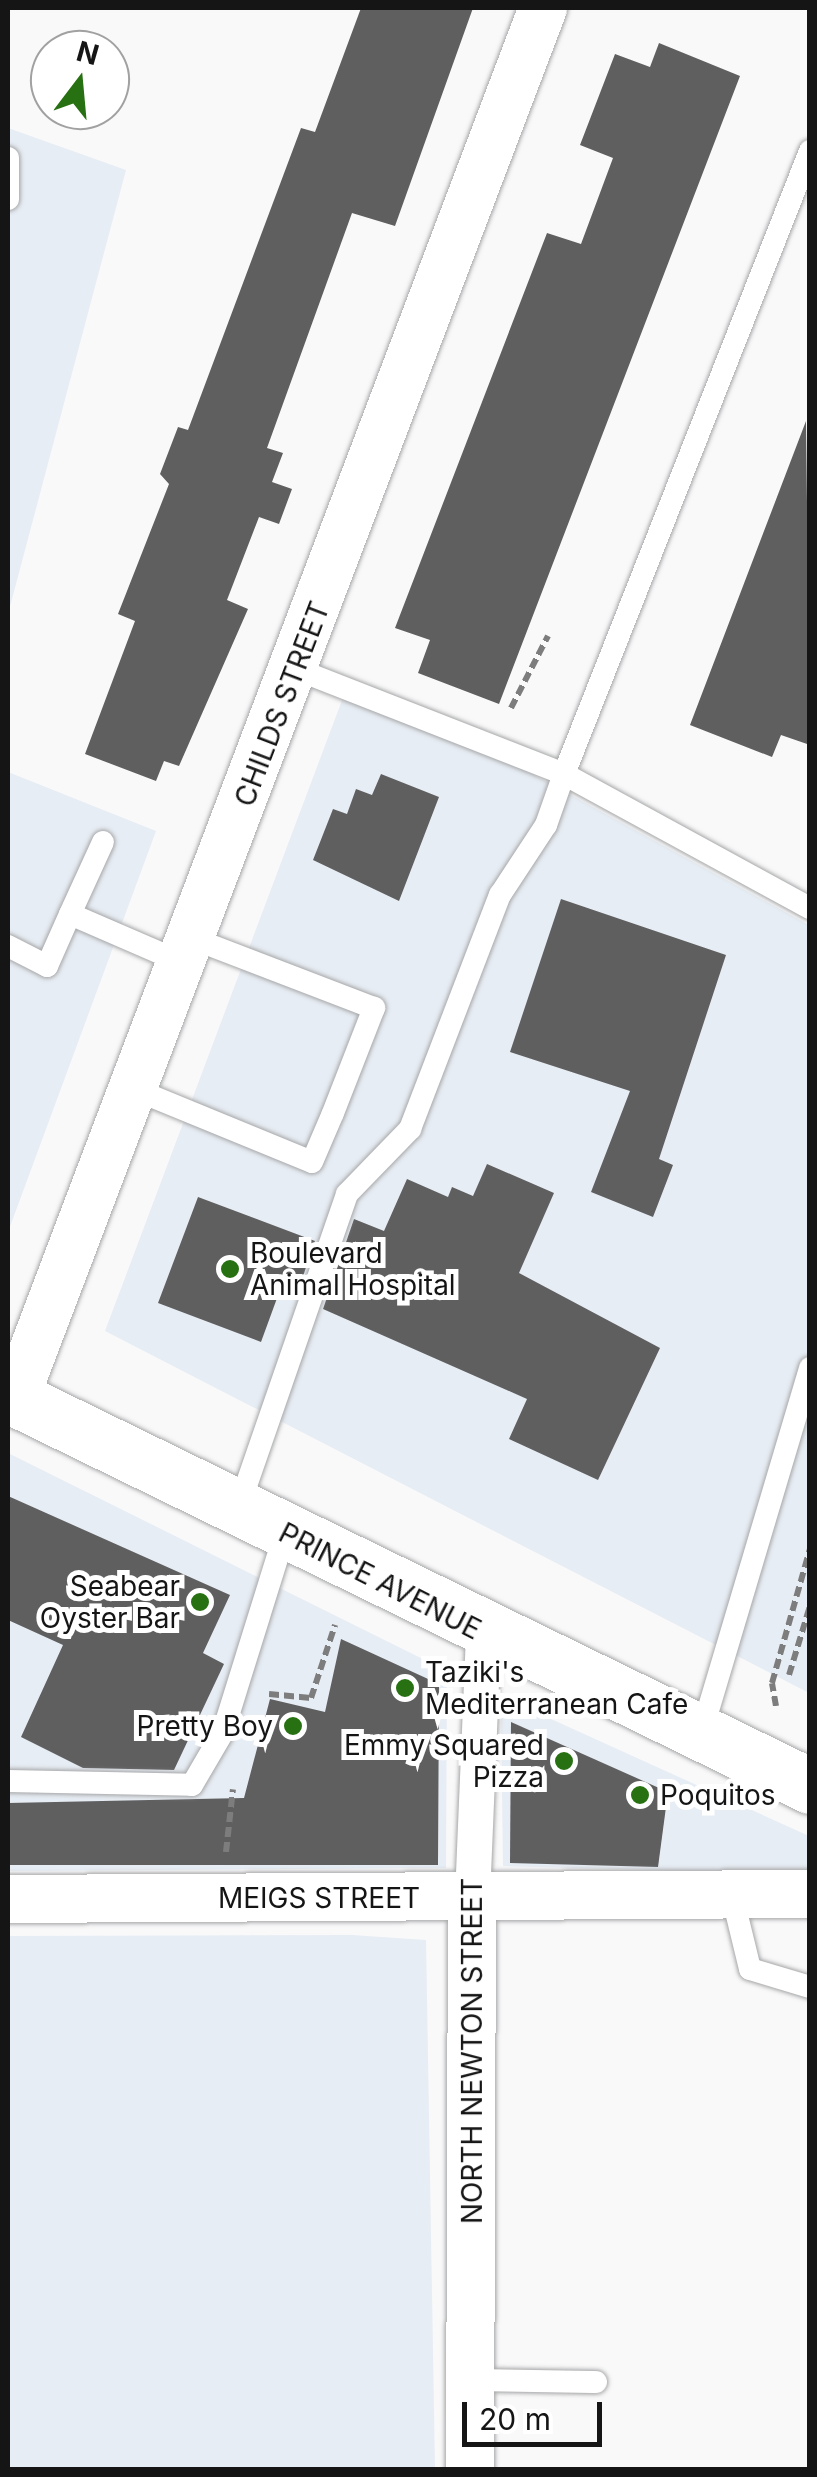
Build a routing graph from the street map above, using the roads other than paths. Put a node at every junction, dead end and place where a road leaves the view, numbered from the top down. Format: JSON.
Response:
{"nodes":[{"id":1,"x":543,"y":8,"type":"edge"},
{"id":2,"x":810,"y":151,"type":"edge"},
{"id":3,"x":8,"y":158,"type":"edge"},
{"id":4,"x":8,"y":199,"type":"edge"},
{"id":5,"x":296,"y":669,"type":"junction"},
{"id":6,"x":564,"y":774,"type":"junction"},
{"id":7,"x":102,"y":842,"type":"dead end"},
{"id":8,"x":810,"y":908,"type":"edge"},
{"id":9,"x":70,"y":914,"type":"junction"},
{"id":10,"x":8,"y":946,"type":"edge"},
{"id":11,"x":188,"y":950,"type":"junction"},
{"id":12,"x":134,"y":1089,"type":"junction"},
{"id":13,"x":808,"y":1377,"type":"edge"},
{"id":14,"x":11,"y":1396,"type":"edge"},
{"id":15,"x":261,"y":1521,"type":"junction"},
{"id":16,"x":483,"y":1632,"type":"junction"},
{"id":17,"x":700,"y":1737,"type":"junction"},
{"id":18,"x":8,"y":1781,"type":"edge"},
{"id":19,"x":810,"y":1786,"type":"edge"},
{"id":20,"x":810,"y":1894,"type":"edge"},
{"id":21,"x":732,"y":1895,"type":"junction"},
{"id":22,"x":472,"y":1897,"type":"junction"},
{"id":23,"x":8,"y":1899,"type":"edge"},
{"id":24,"x":810,"y":1987,"type":"edge"},
{"id":25,"x":470,"y":2380,"type":"junction"},
{"id":26,"x":596,"y":2382,"type":"dead end"},
{"id":27,"x":470,"y":2470,"type":"edge"}],
"edges":[{"from":1,"to":5,"type":"street","name":"CHILDS STREET"},
{"from":2,"to":6,"type":"lane"},
{"from":3,"to":4,"type":"lane"},
{"from":5,"to":6,"type":"lane"},
{"from":5,"to":11,"type":"street","name":"CHILDS STREET"},
{"from":6,"to":8,"type":"lane"},
{"from":6,"to":15,"type":"lane"},
{"from":7,"to":9,"type":"lane"},
{"from":9,"to":10,"type":"lane"},
{"from":9,"to":11,"type":"lane"},
{"from":11,"to":12,"type":"street","name":"CHILDS STREET"},
{"from":11,"to":12,"type":"lane"},
{"from":12,"to":14,"type":"street","name":"CHILDS STREET"},
{"from":13,"to":17,"type":"lane"},
{"from":14,"to":15,"type":"main road","name":"PRINCE AVENUE"},
{"from":15,"to":16,"type":"main road","name":"PRINCE AVENUE"},
{"from":15,"to":18,"type":"lane"},
{"from":16,"to":17,"type":"main road","name":"PRINCE AVENUE"},
{"from":16,"to":22,"type":"street","name":"NORTH NEWTON STREET"},
{"from":17,"to":19,"type":"main road","name":"PRINCE AVENUE"},
{"from":20,"to":21,"type":"street","name":"MEIGS STREET"},
{"from":21,"to":22,"type":"street","name":"MEIGS STREET"},
{"from":21,"to":24,"type":"lane"},
{"from":22,"to":23,"type":"street","name":"MEIGS STREET"},
{"from":22,"to":25,"type":"street","name":"NORTH NEWTON STREET"},
{"from":25,"to":26,"type":"lane"},
{"from":25,"to":27,"type":"street","name":"NORTH NEWTON STREET"}]}
